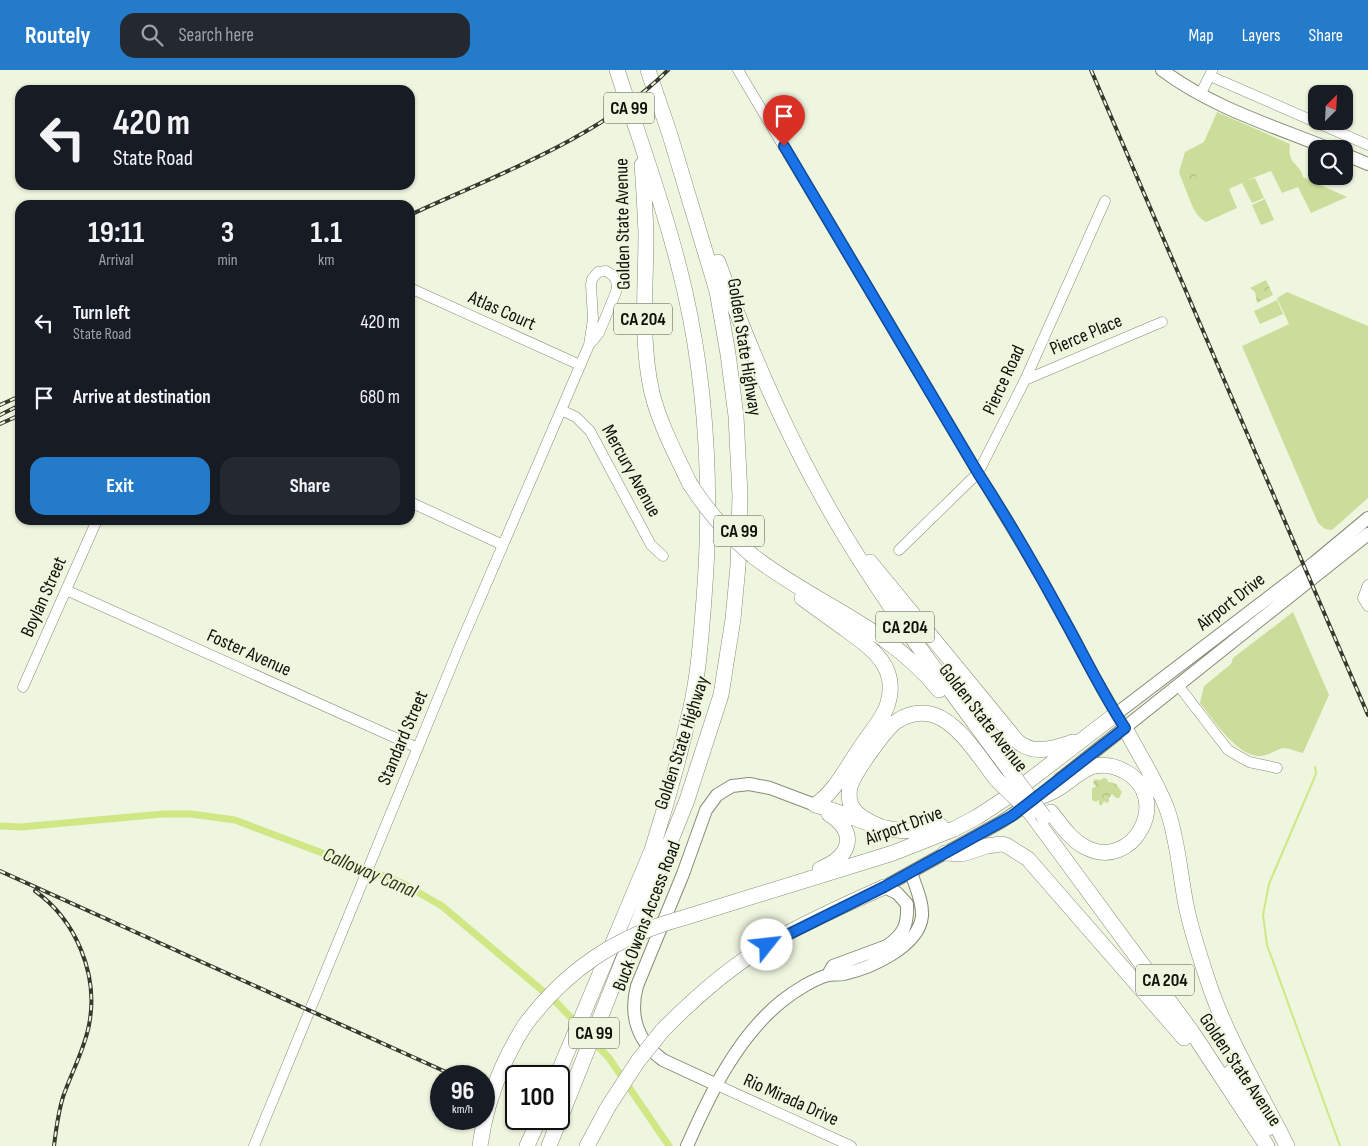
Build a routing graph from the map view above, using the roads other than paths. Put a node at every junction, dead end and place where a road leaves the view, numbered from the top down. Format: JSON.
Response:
{"nodes":[{"id":1,"x":617,"y":70,"type":"edge"},
{"id":2,"x":648,"y":70,"type":"edge"},
{"id":3,"x":738,"y":70,"type":"edge"},
{"id":4,"x":1162,"y":70,"type":"edge"},
{"id":5,"x":1212,"y":73,"type":"edge"},
{"id":6,"x":1200,"y":95,"type":"junction"},
{"id":7,"x":670,"y":135,"type":"junction"},
{"id":8,"x":1308,"y":140,"type":"edge"},
{"id":9,"x":1368,"y":144,"type":"edge"},
{"id":10,"x":641,"y":146,"type":"junction"},
{"id":11,"x":1353,"y":158,"type":"edge"},
{"id":12,"x":1368,"y":164,"type":"edge"},
{"id":13,"x":1105,"y":201,"type":"dead end"},
{"id":14,"x":415,"y":290,"type":"edge"},
{"id":15,"x":1162,"y":322,"type":"dead end"},
{"id":16,"x":589,"y":345,"type":"junction"},
{"id":17,"x":580,"y":365,"type":"junction"},
{"id":18,"x":1025,"y":380,"type":"junction"},
{"id":19,"x":561,"y":410,"type":"junction"},
{"id":20,"x":978,"y":473,"type":"junction"},
{"id":21,"x":415,"y":504,"type":"edge"},
{"id":22,"x":1368,"y":518,"type":"edge"},
{"id":23,"x":94,"y":525,"type":"edge"},
{"id":24,"x":1368,"y":534,"type":"edge"},
{"id":25,"x":844,"y":535,"type":"junction"},
{"id":26,"x":503,"y":545,"type":"junction"},
{"id":27,"x":899,"y":550,"type":"dead end"},
{"id":28,"x":663,"y":556,"type":"dead end"},
{"id":29,"x":753,"y":556,"type":"junction"},
{"id":30,"x":1368,"y":585,"type":"edge"},
{"id":31,"x":66,"y":590,"type":"junction"},
{"id":32,"x":1367,"y":605,"type":"edge"},
{"id":33,"x":1178,"y":685,"type":"junction"},
{"id":34,"x":23,"y":687,"type":"dead end"},
{"id":35,"x":1116,"y":714,"type":"junction"},
{"id":36,"x":1125,"y":728,"type":"junction"},
{"id":37,"x":1082,"y":739,"type":"junction"},
{"id":38,"x":418,"y":748,"type":"junction"},
{"id":39,"x":1276,"y":768,"type":"dead end"},
{"id":40,"x":1006,"y":776,"type":"junction"},
{"id":41,"x":815,"y":805,"type":"junction"},
{"id":42,"x":986,"y":810,"type":"junction"},
{"id":43,"x":1039,"y":813,"type":"junction"},
{"id":44,"x":889,"y":830,"type":"junction"},
{"id":45,"x":945,"y":853,"type":"junction"},
{"id":46,"x":910,"y":872,"type":"junction"},
{"id":47,"x":884,"y":887,"type":"junction"},
{"id":48,"x":764,"y":892,"type":"junction"},
{"id":49,"x":632,"y":918,"type":"junction"},
{"id":50,"x":828,"y":975,"type":"junction"},
{"id":51,"x":562,"y":1065,"type":"edge"},
{"id":52,"x":717,"y":1085,"type":"junction"},
{"id":53,"x":1238,"y":1100,"type":"junction"},
{"id":54,"x":535,"y":1130,"type":"edge"},
{"id":55,"x":688,"y":1145,"type":"edge"},
{"id":56,"x":254,"y":1146,"type":"edge"},
{"id":57,"x":480,"y":1146,"type":"edge"},
{"id":58,"x":528,"y":1146,"type":"edge"},
{"id":59,"x":549,"y":1146,"type":"edge"},
{"id":60,"x":587,"y":1146,"type":"edge"},
{"id":61,"x":850,"y":1146,"type":"edge"},
{"id":62,"x":1267,"y":1146,"type":"edge"},
{"id":63,"x":1280,"y":1146,"type":"edge"},
{"id":64,"x":1287,"y":1146,"type":"edge"}],
"edges":[{"from":1,"to":10,"type":"highway","name":"Golden State Highway","number":"CA 99"},
{"from":2,"to":7,"type":"highway","name":"Golden State Highway","number":"CA 99"},
{"from":3,"to":20,"type":"street"},
{"from":4,"to":6,"type":"main road"},
{"from":5,"to":6,"type":"street"},
{"from":5,"to":9,"type":"street"},
{"from":6,"to":8,"type":"main road"},
{"from":7,"to":25,"type":"highway","name":"Golden State Avenue","number":"CA 204"},
{"from":7,"to":49,"type":"highway","name":"Golden State Highway","number":"CA 99"},
{"from":10,"to":29,"type":"highway","name":"Golden State Avenue","number":"CA 204","bridge":true},
{"from":10,"to":49,"type":"highway","name":"Golden State Highway","number":"CA 99"},
{"from":11,"to":12,"type":"main road"},
{"from":13,"to":18,"type":"street","name":"Pierce Road"},
{"from":14,"to":17,"type":"street","name":"Atlas Court"},
{"from":15,"to":18,"type":"street","name":"Pierce Place"},
{"from":16,"to":16,"type":"street","name":"Standard Street"},
{"from":16,"to":17,"type":"street","name":"Standard Street"},
{"from":17,"to":19,"type":"street","name":"Standard Street"},
{"from":18,"to":20,"type":"street","name":"Pierce Road"},
{"from":19,"to":26,"type":"street","name":"Standard Street"},
{"from":19,"to":28,"type":"street","name":"Mercury Avenue"},
{"from":20,"to":27,"type":"street","name":"Pierce Road"},
{"from":20,"to":35,"type":"street"},
{"from":21,"to":26,"type":"street"},
{"from":22,"to":35,"type":"main road","name":"Airport Drive"},
{"from":23,"to":31,"type":"street","name":"Boylan Street"},
{"from":24,"to":33,"type":"main road","name":"Airport Drive"},
{"from":25,"to":37,"type":"highway"},
{"from":25,"to":40,"type":"highway","name":"Golden State Avenue","number":"CA 204"},
{"from":26,"to":38,"type":"street","name":"Standard Street"},
{"from":29,"to":40,"type":"highway","name":"Golden State Avenue","number":"CA 204"},
{"from":29,"to":41,"type":"highway"},
{"from":30,"to":32,"type":"street"},
{"from":31,"to":34,"type":"street","name":"Boylan Street"},
{"from":31,"to":38,"type":"street","name":"Foster Avenue"},
{"from":33,"to":36,"type":"main road","name":"Airport Drive"},
{"from":33,"to":39,"type":"street"},
{"from":35,"to":36,"type":"street"},
{"from":35,"to":37,"type":"highway","name":"Airport Drive"},
{"from":36,"to":43,"type":"main road","name":"Airport Drive"},
{"from":36,"to":64,"type":"highway"},
{"from":37,"to":42,"type":"highway","name":"Airport Drive"},
{"from":38,"to":56,"type":"street","name":"Standard Street"},
{"from":40,"to":43,"type":"highway","name":"Golden State Avenue","number":"CA 204","bridge":true},
{"from":40,"to":44,"type":"highway"},
{"from":41,"to":44,"type":"highway"},
{"from":41,"to":48,"type":"highway"},
{"from":41,"to":52,"type":"main road","name":"Buck Owens Access Road"},
{"from":42,"to":44,"type":"highway"},
{"from":42,"to":48,"type":"highway","name":"Airport Drive"},
{"from":43,"to":43,"type":"highway"},
{"from":43,"to":45,"type":"main road","name":"Airport Drive"},
{"from":43,"to":53,"type":"highway","name":"Golden State Avenue","number":"CA 204"},
{"from":43,"to":63,"type":"highway","name":"Golden State Avenue","number":"CA 204"},
{"from":45,"to":46,"type":"main road","name":"Airport Drive"},
{"from":45,"to":53,"type":"highway"},
{"from":46,"to":47,"type":"main road","name":"Airport Drive"},
{"from":46,"to":50,"type":"main road"},
{"from":47,"to":50,"type":"main road"},
{"from":47,"to":60,"type":"highway","name":"Airport Drive","bridge":true},
{"from":48,"to":57,"type":"highway","name":"Airport Drive","bridge":true},
{"from":49,"to":51,"type":"highway","name":"Golden State Highway","number":"CA 99","bridge":true},
{"from":49,"to":59,"type":"highway","name":"Golden State Highway","number":"CA 99"},
{"from":50,"to":52,"type":"main road"},
{"from":52,"to":55,"type":"main road"},
{"from":52,"to":61,"type":"street","name":"Rio Mirada Drive"},
{"from":53,"to":62,"type":"highway","name":"Golden State Avenue","number":"CA 204"},
{"from":54,"to":58,"type":"highway"}]}
